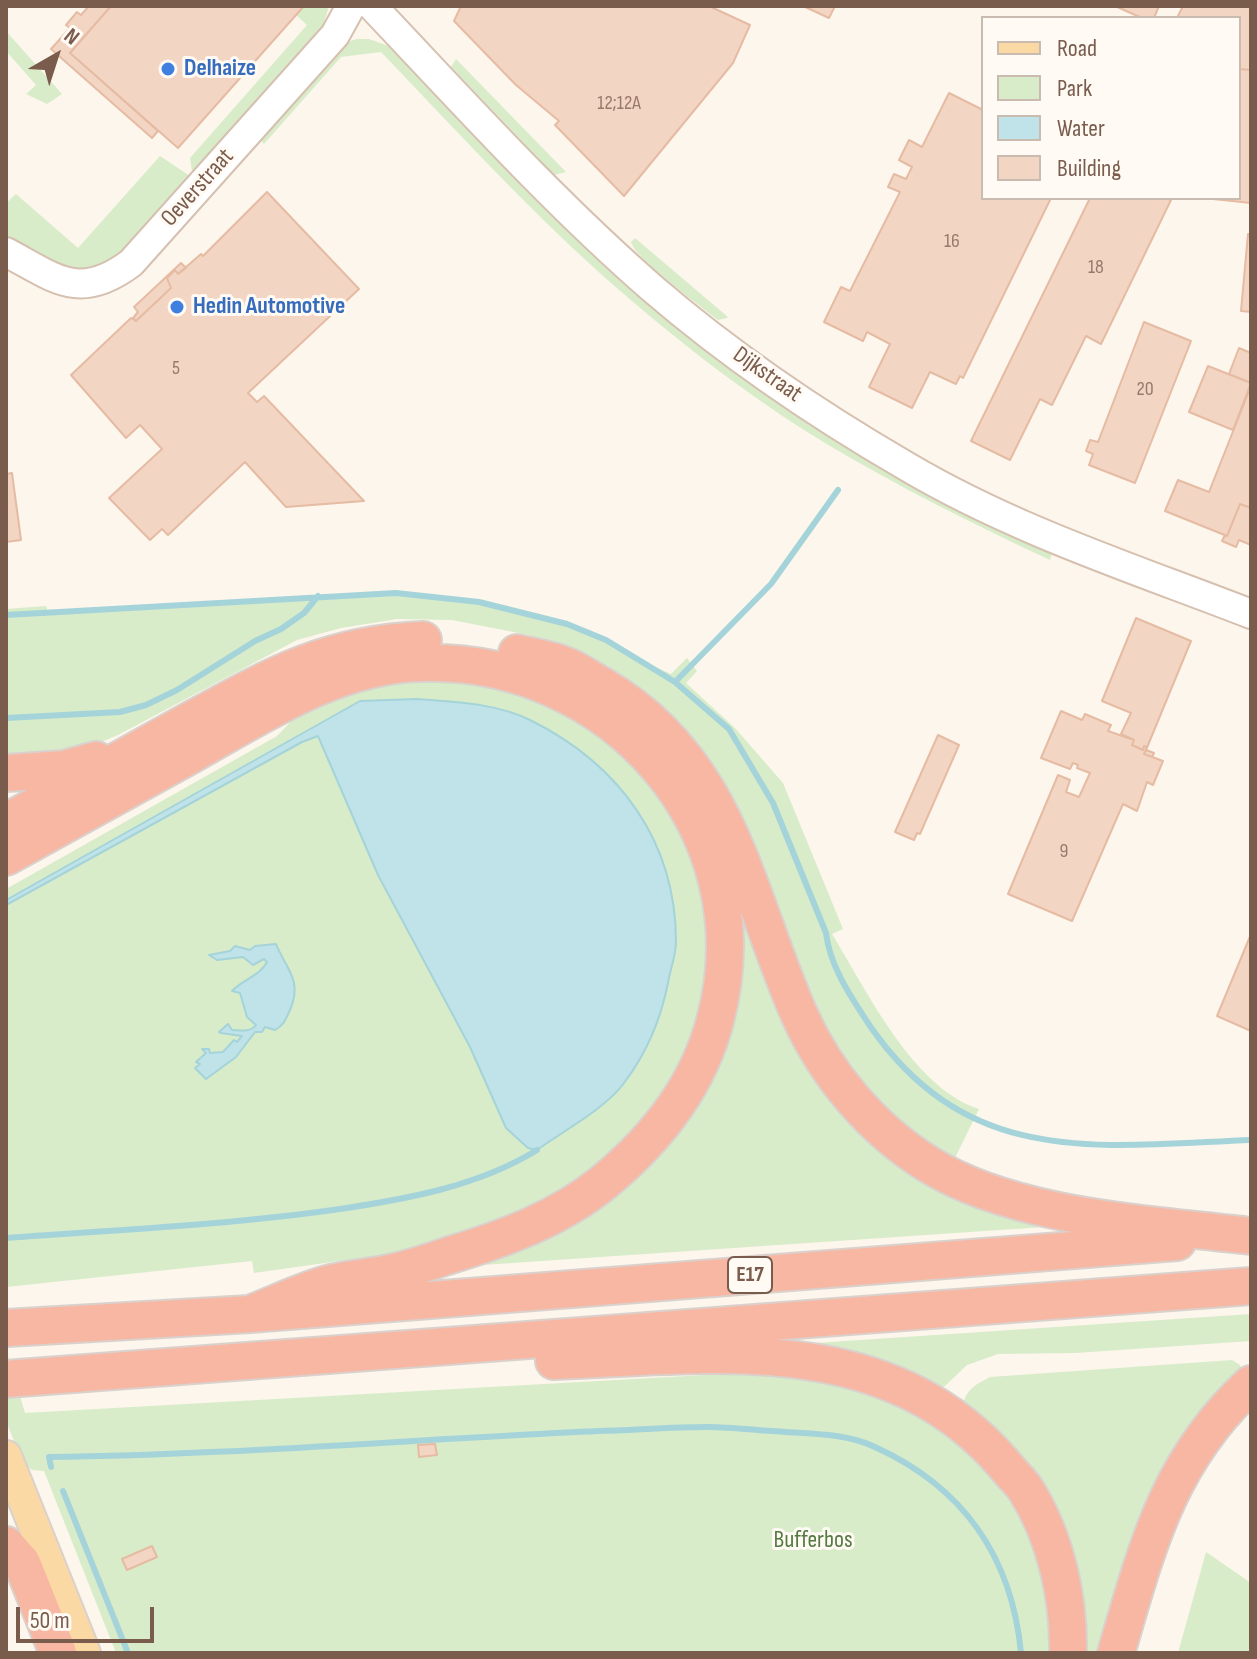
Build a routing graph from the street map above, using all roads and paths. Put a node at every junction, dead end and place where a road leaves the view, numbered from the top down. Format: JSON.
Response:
{"nodes":[{"id":1,"x":351,"y":6,"type":"edge"},
{"id":2,"x":372,"y":6,"type":"edge"},
{"id":3,"x":6,"y":252,"type":"edge"},
{"id":4,"x":1251,"y":614,"type":"edge"},
{"id":5,"x":346,"y":649,"type":"junction"},
{"id":6,"x":293,"y":698,"type":"junction"},
{"id":7,"x":6,"y":773,"type":"edge"},
{"id":8,"x":6,"y":822,"type":"edge"},
{"id":9,"x":6,"y":857,"type":"edge"},
{"id":10,"x":6,"y":870,"type":"edge"},
{"id":11,"x":1251,"y":1236,"type":"edge"},
{"id":12,"x":1251,"y":1286,"type":"edge"},
{"id":13,"x":250,"y":1314,"type":"junction"},
{"id":14,"x":17,"y":1327,"type":"edge"},
{"id":15,"x":450,"y":1345,"type":"junction"},
{"id":16,"x":6,"y":1379,"type":"edge"},
{"id":17,"x":1251,"y":1384,"type":"edge"},
{"id":18,"x":6,"y":1456,"type":"edge"},
{"id":19,"x":6,"y":1545,"type":"edge"},
{"id":20,"x":6,"y":1554,"type":"edge"},
{"id":21,"x":45,"y":1653,"type":"edge"},
{"id":22,"x":58,"y":1653,"type":"edge"},
{"id":23,"x":85,"y":1653,"type":"edge"},
{"id":24,"x":1068,"y":1653,"type":"edge"},
{"id":25,"x":1116,"y":1653,"type":"edge"}],
"edges":[{"from":1,"to":3,"type":"street","name":"Oeverstraat"},
{"from":2,"to":4,"type":"street","name":"Dijkstraat"},
{"from":5,"to":7,"type":"highway"},
{"from":5,"to":8,"type":"highway"},
{"from":5,"to":11,"type":"highway"},
{"from":6,"to":9,"type":"highway"},
{"from":6,"to":10,"type":"highway"},
{"from":6,"to":13,"type":"highway"},
{"from":11,"to":13,"type":"highway","number":"E17"},
{"from":12,"to":15,"type":"highway","number":"E17"},
{"from":13,"to":14,"type":"highway","number":"E17"},
{"from":15,"to":16,"type":"highway","number":"E17"},
{"from":15,"to":24,"type":"highway"},
{"from":17,"to":25,"type":"highway"},
{"from":18,"to":23,"type":"main road"},
{"from":19,"to":22,"type":"highway"},
{"from":20,"to":21,"type":"main road"}]}
